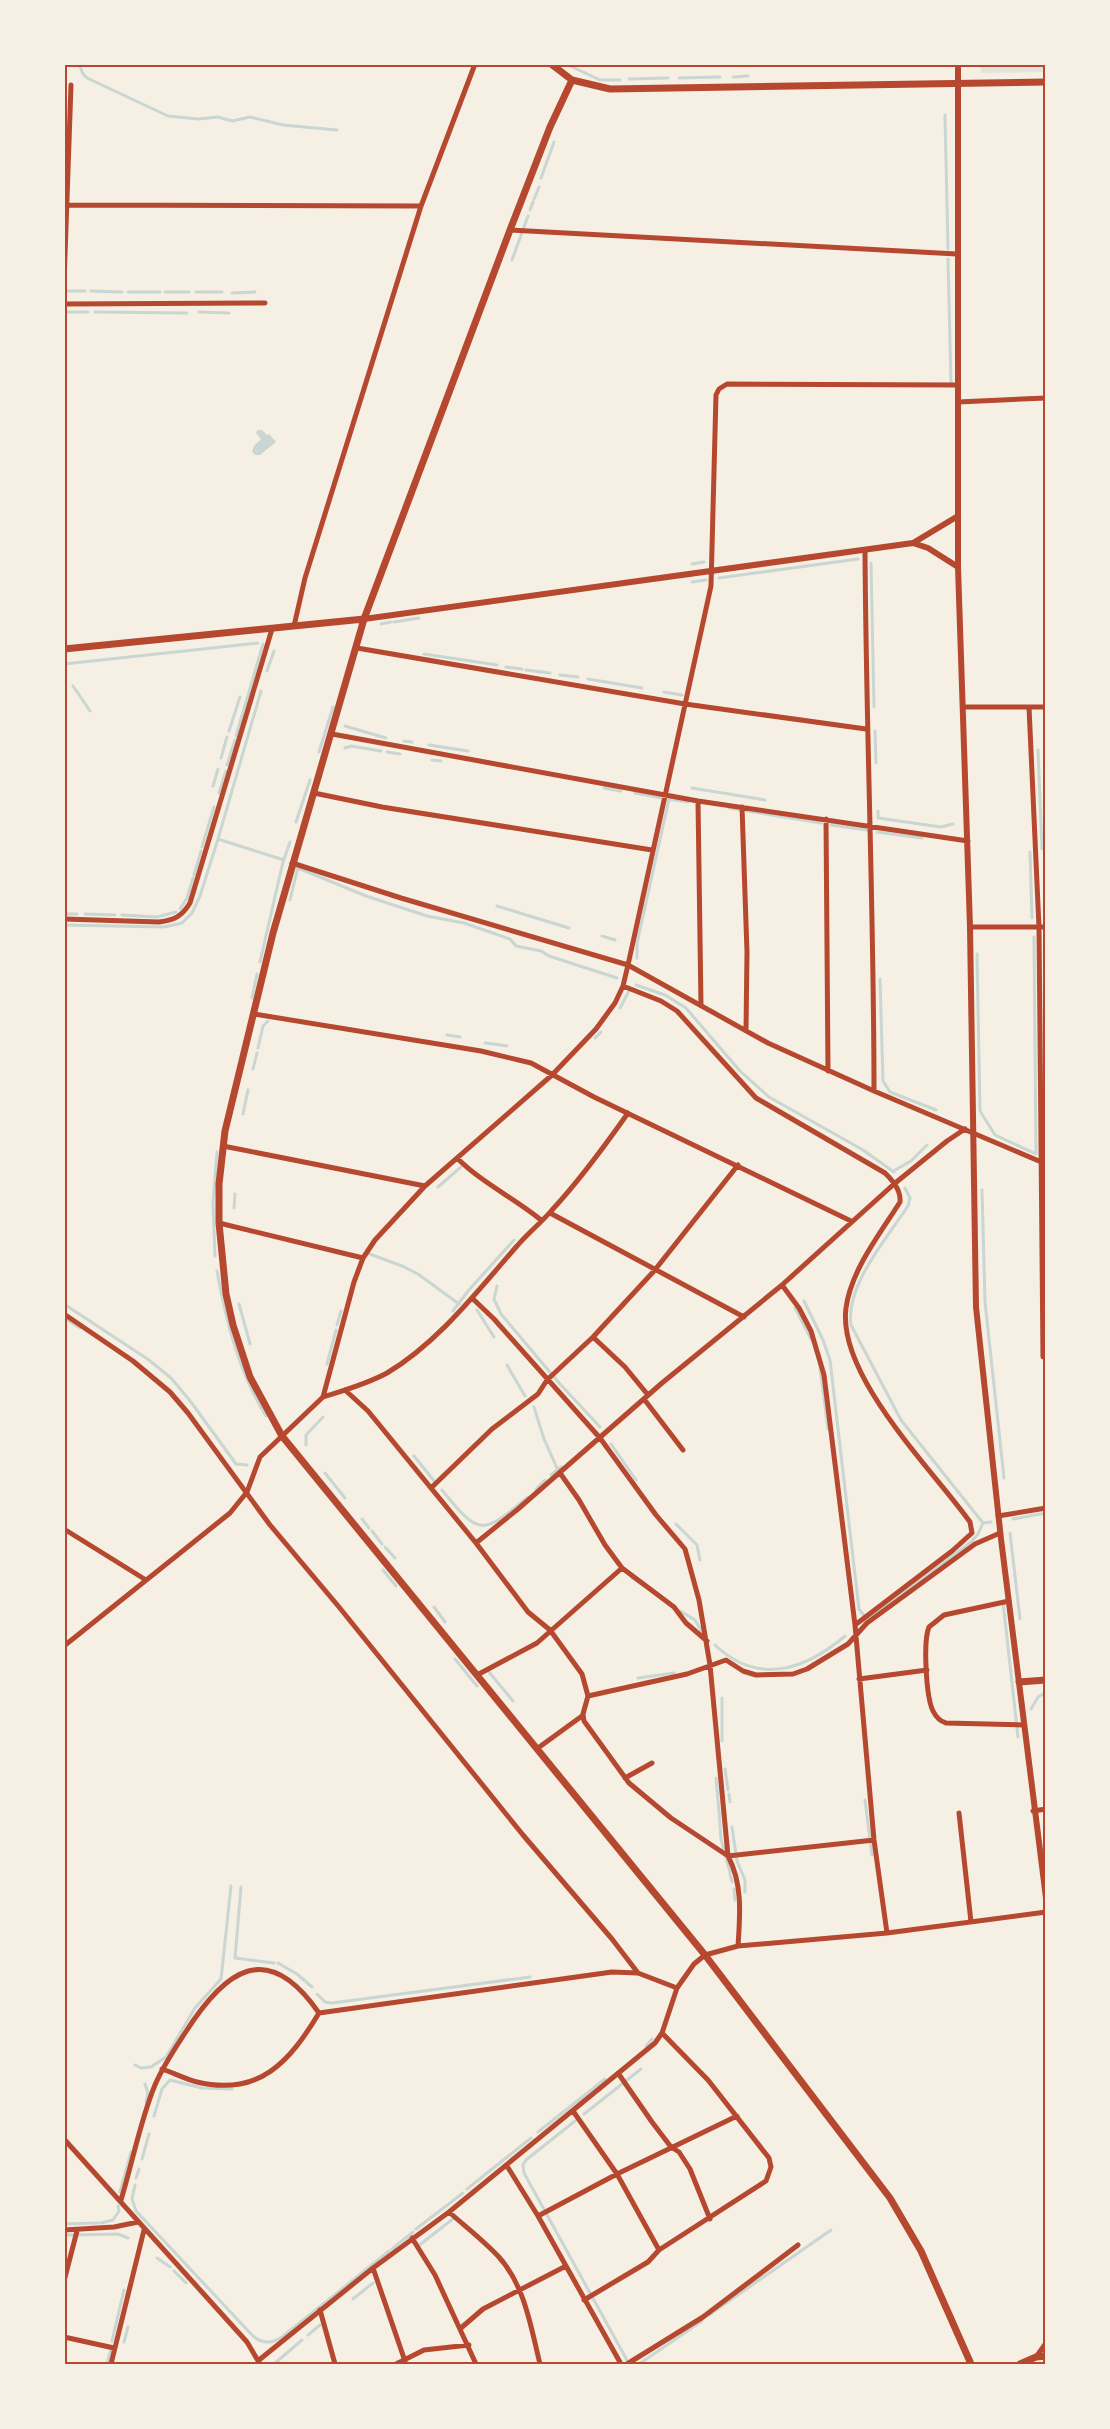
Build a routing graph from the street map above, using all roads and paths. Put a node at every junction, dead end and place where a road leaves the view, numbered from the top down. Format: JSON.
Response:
{"nodes":[{"id":1,"x":475,"y":64,"type":"edge"},
{"id":2,"x":551,"y":64,"type":"edge"},
{"id":3,"x":958,"y":64,"type":"edge"},
{"id":4,"x":572,"y":80,"type":"junction"},
{"id":5,"x":1046,"y":82,"type":"edge"},
{"id":6,"x":958,"y":84,"type":"junction"},
{"id":7,"x":71,"y":85,"type":"dead end"},
{"id":8,"x":68,"y":205,"type":"junction"},
{"id":9,"x":421,"y":206,"type":"junction"},
{"id":10,"x":510,"y":230,"type":"junction"},
{"id":11,"x":957,"y":254,"type":"junction"},
{"id":12,"x":64,"y":284,"type":"edge"},
{"id":13,"x":265,"y":303,"type":"dead end"},
{"id":14,"x":64,"y":304,"type":"edge"},
{"id":15,"x":958,"y":385,"type":"junction"},
{"id":16,"x":1046,"y":398,"type":"edge"},
{"id":17,"x":958,"y":402,"type":"junction"},
{"id":18,"x":958,"y":516,"type":"junction"},
{"id":19,"x":913,"y":543,"type":"junction"},
{"id":20,"x":865,"y":550,"type":"junction"},
{"id":21,"x":958,"y":567,"type":"junction"},
{"id":22,"x":712,"y":571,"type":"junction"},
{"id":23,"x":364,"y":619,"type":"junction"},
{"id":24,"x":294,"y":626,"type":"junction"},
{"id":25,"x":272,"y":629,"type":"junction"},
{"id":26,"x":357,"y":648,"type":"junction"},
{"id":27,"x":64,"y":649,"type":"edge"},
{"id":28,"x":685,"y":704,"type":"junction"},
{"id":29,"x":963,"y":707,"type":"junction"},
{"id":30,"x":1029,"y":707,"type":"junction"},
{"id":31,"x":1046,"y":707,"type":"edge"},
{"id":32,"x":866,"y":729,"type":"junction"},
{"id":33,"x":332,"y":735,"type":"junction"},
{"id":34,"x":314,"y":793,"type":"junction"},
{"id":35,"x":664,"y":795,"type":"junction"},
{"id":36,"x":698,"y":801,"type":"junction"},
{"id":37,"x":742,"y":807,"type":"junction"},
{"id":38,"x":826,"y":819,"type":"junction"},
{"id":39,"x":870,"y":826,"type":"junction"},
{"id":40,"x":968,"y":841,"type":"junction"},
{"id":41,"x":652,"y":850,"type":"junction"},
{"id":42,"x":292,"y":863,"type":"junction"},
{"id":43,"x":64,"y":920,"type":"edge"},
{"id":44,"x":970,"y":927,"type":"junction"},
{"id":45,"x":1042,"y":927,"type":"edge"},
{"id":46,"x":628,"y":965,"type":"junction"},
{"id":47,"x":623,"y":986,"type":"junction"},
{"id":48,"x":1043,"y":993,"type":"edge"},
{"id":49,"x":701,"y":1006,"type":"junction"},
{"id":50,"x":254,"y":1014,"type":"junction"},
{"id":51,"x":746,"y":1031,"type":"junction"},
{"id":52,"x":828,"y":1071,"type":"junction"},
{"id":53,"x":552,"y":1075,"type":"junction"},
{"id":54,"x":874,"y":1091,"type":"junction"},
{"id":55,"x":628,"y":1113,"type":"junction"},
{"id":56,"x":965,"y":1130,"type":"junction"},
{"id":57,"x":973,"y":1133,"type":"junction"},
{"id":58,"x":223,"y":1146,"type":"junction"},
{"id":59,"x":457,"y":1158,"type":"junction"},
{"id":60,"x":1044,"y":1163,"type":"edge"},
{"id":61,"x":738,"y":1165,"type":"junction"},
{"id":62,"x":894,"y":1184,"type":"junction"},
{"id":63,"x":425,"y":1186,"type":"junction"},
{"id":64,"x":550,"y":1213,"type":"junction"},
{"id":65,"x":541,"y":1220,"type":"junction"},
{"id":66,"x":851,"y":1221,"type":"junction"},
{"id":67,"x":219,"y":1223,"type":"junction"},
{"id":68,"x":363,"y":1258,"type":"junction"},
{"id":69,"x":654,"y":1271,"type":"junction"},
{"id":70,"x":782,"y":1285,"type":"junction"},
{"id":71,"x":472,"y":1298,"type":"junction"},
{"id":72,"x":1044,"y":1313,"type":"edge"},
{"id":73,"x":64,"y":1314,"type":"edge"},
{"id":74,"x":744,"y":1317,"type":"junction"},
{"id":75,"x":593,"y":1337,"type":"junction"},
{"id":76,"x":1043,"y":1357,"type":"dead end"},
{"id":77,"x":547,"y":1380,"type":"junction"},
{"id":78,"x":345,"y":1390,"type":"junction"},
{"id":79,"x":323,"y":1397,"type":"junction"},
{"id":80,"x":646,"y":1397,"type":"junction"},
{"id":81,"x":282,"y":1436,"type":"junction"},
{"id":82,"x":600,"y":1438,"type":"junction"},
{"id":83,"x":683,"y":1450,"type":"dead end"},
{"id":84,"x":560,"y":1473,"type":"junction"},
{"id":85,"x":431,"y":1488,"type":"junction"},
{"id":86,"x":247,"y":1492,"type":"junction"},
{"id":87,"x":1046,"y":1508,"type":"edge"},
{"id":88,"x":998,"y":1516,"type":"junction"},
{"id":89,"x":64,"y":1529,"type":"edge"},
{"id":90,"x":1000,"y":1533,"type":"junction"},
{"id":91,"x":476,"y":1543,"type":"junction"},
{"id":92,"x":622,"y":1568,"type":"junction"},
{"id":93,"x":146,"y":1580,"type":"junction"},
{"id":94,"x":1010,"y":1601,"type":"junction"},
{"id":95,"x":855,"y":1625,"type":"junction"},
{"id":96,"x":550,"y":1630,"type":"junction"},
{"id":97,"x":856,"y":1636,"type":"junction"},
{"id":98,"x":707,"y":1642,"type":"junction"},
{"id":99,"x":64,"y":1646,"type":"edge"},
{"id":100,"x":710,"y":1665,"type":"junction"},
{"id":101,"x":927,"y":1670,"type":"junction"},
{"id":102,"x":477,"y":1675,"type":"junction"},
{"id":103,"x":859,"y":1679,"type":"junction"},
{"id":104,"x":1046,"y":1680,"type":"edge"},
{"id":105,"x":1019,"y":1682,"type":"junction"},
{"id":106,"x":588,"y":1696,"type":"junction"},
{"id":107,"x":582,"y":1716,"type":"junction"},
{"id":108,"x":1024,"y":1725,"type":"junction"},
{"id":109,"x":538,"y":1748,"type":"junction"},
{"id":110,"x":652,"y":1763,"type":"dead end"},
{"id":111,"x":625,"y":1778,"type":"junction"},
{"id":112,"x":1046,"y":1809,"type":"edge"},
{"id":113,"x":1033,"y":1811,"type":"junction"},
{"id":114,"x":959,"y":1813,"type":"dead end"},
{"id":115,"x":874,"y":1840,"type":"junction"},
{"id":116,"x":728,"y":1856,"type":"junction"},
{"id":117,"x":1046,"y":1898,"type":"edge"},
{"id":118,"x":1046,"y":1912,"type":"edge"},
{"id":119,"x":971,"y":1922,"type":"junction"},
{"id":120,"x":887,"y":1933,"type":"junction"},
{"id":121,"x":738,"y":1946,"type":"junction"},
{"id":122,"x":705,"y":1955,"type":"junction"},
{"id":123,"x":638,"y":1973,"type":"junction"},
{"id":124,"x":677,"y":1988,"type":"junction"},
{"id":125,"x":319,"y":2013,"type":"junction"},
{"id":126,"x":663,"y":2033,"type":"junction"},
{"id":127,"x":162,"y":2069,"type":"junction"},
{"id":128,"x":618,"y":2073,"type":"junction"},
{"id":129,"x":573,"y":2111,"type":"junction"},
{"id":130,"x":737,"y":2116,"type":"junction"},
{"id":131,"x":64,"y":2139,"type":"edge"},
{"id":132,"x":671,"y":2147,"type":"junction"},
{"id":133,"x":507,"y":2166,"type":"junction"},
{"id":134,"x":617,"y":2175,"type":"junction"},
{"id":135,"x":121,"y":2200,"type":"junction"},
{"id":136,"x":449,"y":2212,"type":"junction"},
{"id":137,"x":538,"y":2216,"type":"junction"},
{"id":138,"x":710,"y":2219,"type":"junction"},
{"id":139,"x":138,"y":2222,"type":"junction"},
{"id":140,"x":64,"y":2230,"type":"edge"},
{"id":141,"x":144,"y":2230,"type":"junction"},
{"id":142,"x":76,"y":2231,"type":"junction"},
{"id":143,"x":412,"y":2238,"type":"junction"},
{"id":144,"x":798,"y":2245,"type":"dead end"},
{"id":145,"x":659,"y":2250,"type":"junction"},
{"id":146,"x":566,"y":2266,"type":"junction"},
{"id":147,"x":373,"y":2268,"type":"junction"},
{"id":148,"x":64,"y":2281,"type":"edge"},
{"id":149,"x":519,"y":2290,"type":"junction"},
{"id":150,"x":584,"y":2300,"type":"junction"},
{"id":151,"x":320,"y":2310,"type":"junction"},
{"id":152,"x":460,"y":2328,"type":"junction"},
{"id":153,"x":64,"y":2337,"type":"edge"},
{"id":154,"x":1046,"y":2343,"type":"edge"},
{"id":155,"x":469,"y":2346,"type":"junction"},
{"id":156,"x":114,"y":2348,"type":"junction"},
{"id":157,"x":1046,"y":2356,"type":"edge"},
{"id":158,"x":1036,"y":2357,"type":"junction"},
{"id":159,"x":260,"y":2362,"type":"edge"},
{"id":160,"x":405,"y":2362,"type":"edge"},
{"id":161,"x":111,"y":2364,"type":"edge"},
{"id":162,"x":335,"y":2364,"type":"edge"},
{"id":163,"x":396,"y":2364,"type":"edge"},
{"id":164,"x":476,"y":2364,"type":"edge"},
{"id":165,"x":540,"y":2364,"type":"edge"},
{"id":166,"x":621,"y":2364,"type":"edge"},
{"id":167,"x":627,"y":2364,"type":"edge"},
{"id":168,"x":971,"y":2364,"type":"edge"},
{"id":169,"x":1020,"y":2364,"type":"edge"}],
"edges":[{"from":1,"to":9,"type":"street"},
{"from":2,"to":4,"type":"main road"},
{"from":3,"to":6,"type":"street"},
{"from":4,"to":6,"type":"main road"},
{"from":4,"to":10,"type":"main road"},
{"from":5,"to":6,"type":"main road"},
{"from":6,"to":11,"type":"street"},
{"from":7,"to":8,"type":"street"},
{"from":8,"to":9,"type":"street"},
{"from":8,"to":12,"type":"street"},
{"from":9,"to":24,"type":"street"},
{"from":10,"to":11,"type":"street"},
{"from":10,"to":23,"type":"main road"},
{"from":11,"to":15,"type":"street"},
{"from":13,"to":14,"type":"street"},
{"from":15,"to":17,"type":"street"},
{"from":15,"to":22,"type":"street"},
{"from":16,"to":17,"type":"street"},
{"from":17,"to":18,"type":"street"},
{"from":18,"to":19,"type":"street"},
{"from":18,"to":21,"type":"street"},
{"from":19,"to":20,"type":"street"},
{"from":19,"to":21,"type":"street"},
{"from":20,"to":22,"type":"street"},
{"from":20,"to":32,"type":"street"},
{"from":21,"to":29,"type":"street"},
{"from":22,"to":23,"type":"street"},
{"from":22,"to":28,"type":"street"},
{"from":23,"to":24,"type":"main road"},
{"from":23,"to":26,"type":"main road"},
{"from":24,"to":25,"type":"main road"},
{"from":25,"to":27,"type":"main road"},
{"from":25,"to":43,"type":"street"},
{"from":26,"to":28,"type":"street"},
{"from":26,"to":33,"type":"main road"},
{"from":28,"to":32,"type":"street"},
{"from":28,"to":35,"type":"street"},
{"from":29,"to":30,"type":"street"},
{"from":29,"to":40,"type":"street"},
{"from":30,"to":31,"type":"street"},
{"from":30,"to":45,"type":"street"},
{"from":32,"to":39,"type":"street"},
{"from":33,"to":34,"type":"main road"},
{"from":33,"to":35,"type":"street"},
{"from":34,"to":41,"type":"street"},
{"from":34,"to":42,"type":"main road"},
{"from":35,"to":36,"type":"street"},
{"from":35,"to":41,"type":"street"},
{"from":36,"to":37,"type":"street"},
{"from":36,"to":49,"type":"street"},
{"from":37,"to":38,"type":"street"},
{"from":37,"to":51,"type":"street"},
{"from":38,"to":39,"type":"street"},
{"from":38,"to":52,"type":"street"},
{"from":39,"to":40,"type":"street"},
{"from":39,"to":54,"type":"street"},
{"from":40,"to":44,"type":"street"},
{"from":41,"to":46,"type":"street"},
{"from":42,"to":46,"type":"street"},
{"from":42,"to":50,"type":"main road"},
{"from":44,"to":45,"type":"street"},
{"from":44,"to":57,"type":"street"},
{"from":45,"to":48,"type":"street"},
{"from":46,"to":47,"type":"street"},
{"from":46,"to":49,"type":"street"},
{"from":47,"to":53,"type":"street"},
{"from":47,"to":62,"type":"street"},
{"from":48,"to":60,"type":"street"},
{"from":49,"to":51,"type":"street"},
{"from":50,"to":53,"type":"street"},
{"from":50,"to":58,"type":"main road"},
{"from":51,"to":52,"type":"street"},
{"from":52,"to":54,"type":"street"},
{"from":53,"to":55,"type":"street"},
{"from":53,"to":59,"type":"street"},
{"from":54,"to":56,"type":"street"},
{"from":55,"to":61,"type":"street"},
{"from":55,"to":64,"type":"street"},
{"from":56,"to":57,"type":"street"},
{"from":56,"to":62,"type":"street"},
{"from":57,"to":60,"type":"street"},
{"from":57,"to":88,"type":"street"},
{"from":58,"to":63,"type":"street"},
{"from":58,"to":67,"type":"main road"},
{"from":59,"to":63,"type":"street"},
{"from":59,"to":65,"type":"street"},
{"from":60,"to":72,"type":"street"},
{"from":61,"to":66,"type":"street"},
{"from":61,"to":69,"type":"street"},
{"from":62,"to":66,"type":"street"},
{"from":62,"to":95,"type":"street"},
{"from":63,"to":68,"type":"street"},
{"from":64,"to":65,"type":"street"},
{"from":64,"to":69,"type":"street"},
{"from":65,"to":71,"type":"street"},
{"from":66,"to":70,"type":"street"},
{"from":67,"to":68,"type":"street"},
{"from":67,"to":81,"type":"main road"},
{"from":68,"to":79,"type":"street"},
{"from":69,"to":74,"type":"street"},
{"from":69,"to":75,"type":"street"},
{"from":70,"to":74,"type":"street"},
{"from":70,"to":95,"type":"street"},
{"from":71,"to":77,"type":"street"},
{"from":71,"to":78,"type":"street"},
{"from":72,"to":76,"type":"street"},
{"from":73,"to":86,"type":"street"},
{"from":74,"to":80,"type":"street"},
{"from":75,"to":77,"type":"street"},
{"from":75,"to":80,"type":"street"},
{"from":77,"to":82,"type":"street"},
{"from":77,"to":85,"type":"street"},
{"from":78,"to":79,"type":"street"},
{"from":78,"to":85,"type":"street"},
{"from":79,"to":81,"type":"street"},
{"from":80,"to":82,"type":"street"},
{"from":80,"to":83,"type":"street"},
{"from":81,"to":86,"type":"street"},
{"from":81,"to":102,"type":"main road"},
{"from":82,"to":84,"type":"street"},
{"from":82,"to":98,"type":"street"},
{"from":84,"to":91,"type":"street"},
{"from":84,"to":92,"type":"street"},
{"from":85,"to":91,"type":"street"},
{"from":86,"to":93,"type":"street"},
{"from":86,"to":123,"type":"street"},
{"from":87,"to":88,"type":"street"},
{"from":88,"to":90,"type":"street"},
{"from":89,"to":93,"type":"street"},
{"from":90,"to":94,"type":"street"},
{"from":90,"to":97,"type":"street"},
{"from":91,"to":96,"type":"street"},
{"from":92,"to":96,"type":"street"},
{"from":92,"to":98,"type":"street"},
{"from":93,"to":99,"type":"street"},
{"from":94,"to":101,"type":"street"},
{"from":94,"to":105,"type":"street"},
{"from":95,"to":97,"type":"street"},
{"from":96,"to":102,"type":"street"},
{"from":96,"to":106,"type":"street"},
{"from":97,"to":100,"type":"street"},
{"from":97,"to":103,"type":"street"},
{"from":98,"to":100,"type":"street"},
{"from":100,"to":106,"type":"street"},
{"from":100,"to":116,"type":"street"},
{"from":101,"to":103,"type":"street"},
{"from":101,"to":108,"type":"street"},
{"from":102,"to":109,"type":"main road"},
{"from":103,"to":115,"type":"street"},
{"from":104,"to":105,"type":"main road"},
{"from":105,"to":108,"type":"street"},
{"from":106,"to":107,"type":"street"},
{"from":107,"to":109,"type":"street"},
{"from":107,"to":111,"type":"street"},
{"from":108,"to":113,"type":"street"},
{"from":109,"to":122,"type":"main road"},
{"from":110,"to":111,"type":"street"},
{"from":111,"to":116,"type":"street"},
{"from":112,"to":113,"type":"street"},
{"from":113,"to":117,"type":"street"},
{"from":114,"to":119,"type":"street"},
{"from":115,"to":116,"type":"street"},
{"from":115,"to":120,"type":"street"},
{"from":116,"to":121,"type":"street"},
{"from":118,"to":119,"type":"street"},
{"from":119,"to":120,"type":"street"},
{"from":120,"to":121,"type":"street"},
{"from":121,"to":122,"type":"street"},
{"from":122,"to":124,"type":"street"},
{"from":122,"to":168,"type":"main road"},
{"from":123,"to":124,"type":"street"},
{"from":123,"to":125,"type":"street"},
{"from":124,"to":126,"type":"street"},
{"from":125,"to":127,"type":"street"},
{"from":125,"to":127,"type":"street"},
{"from":126,"to":128,"type":"street"},
{"from":126,"to":130,"type":"street"},
{"from":127,"to":135,"type":"street"},
{"from":128,"to":129,"type":"street"},
{"from":128,"to":132,"type":"street"},
{"from":129,"to":133,"type":"street"},
{"from":129,"to":134,"type":"street"},
{"from":130,"to":132,"type":"street"},
{"from":130,"to":138,"type":"street"},
{"from":131,"to":135,"type":"street"},
{"from":132,"to":134,"type":"street"},
{"from":132,"to":138,"type":"street"},
{"from":133,"to":136,"type":"street"},
{"from":133,"to":137,"type":"street"},
{"from":134,"to":137,"type":"street"},
{"from":134,"to":145,"type":"street"},
{"from":135,"to":139,"type":"street"},
{"from":136,"to":143,"type":"street"},
{"from":136,"to":149,"type":"street"},
{"from":137,"to":146,"type":"street"},
{"from":138,"to":145,"type":"street"},
{"from":139,"to":141,"type":"street"},
{"from":139,"to":142,"type":"street"},
{"from":140,"to":142,"type":"street"},
{"from":141,"to":156,"type":"street"},
{"from":141,"to":159,"type":"street"},
{"from":142,"to":148,"type":"street"},
{"from":143,"to":147,"type":"street"},
{"from":143,"to":152,"type":"street"},
{"from":144,"to":167,"type":"street"},
{"from":145,"to":150,"type":"street"},
{"from":146,"to":149,"type":"street"},
{"from":146,"to":150,"type":"street"},
{"from":147,"to":151,"type":"street"},
{"from":147,"to":160,"type":"street"},
{"from":149,"to":152,"type":"street"},
{"from":149,"to":165,"type":"street"},
{"from":150,"to":166,"type":"street"},
{"from":151,"to":159,"type":"street"},
{"from":151,"to":162,"type":"street"},
{"from":152,"to":155,"type":"street"},
{"from":153,"to":156,"type":"street"},
{"from":154,"to":158,"type":"street"},
{"from":155,"to":160,"type":"street"},
{"from":155,"to":164,"type":"street"},
{"from":156,"to":161,"type":"street"},
{"from":157,"to":158,"type":"main road"},
{"from":158,"to":169,"type":"main road"},
{"from":160,"to":163,"type":"street"}]}
